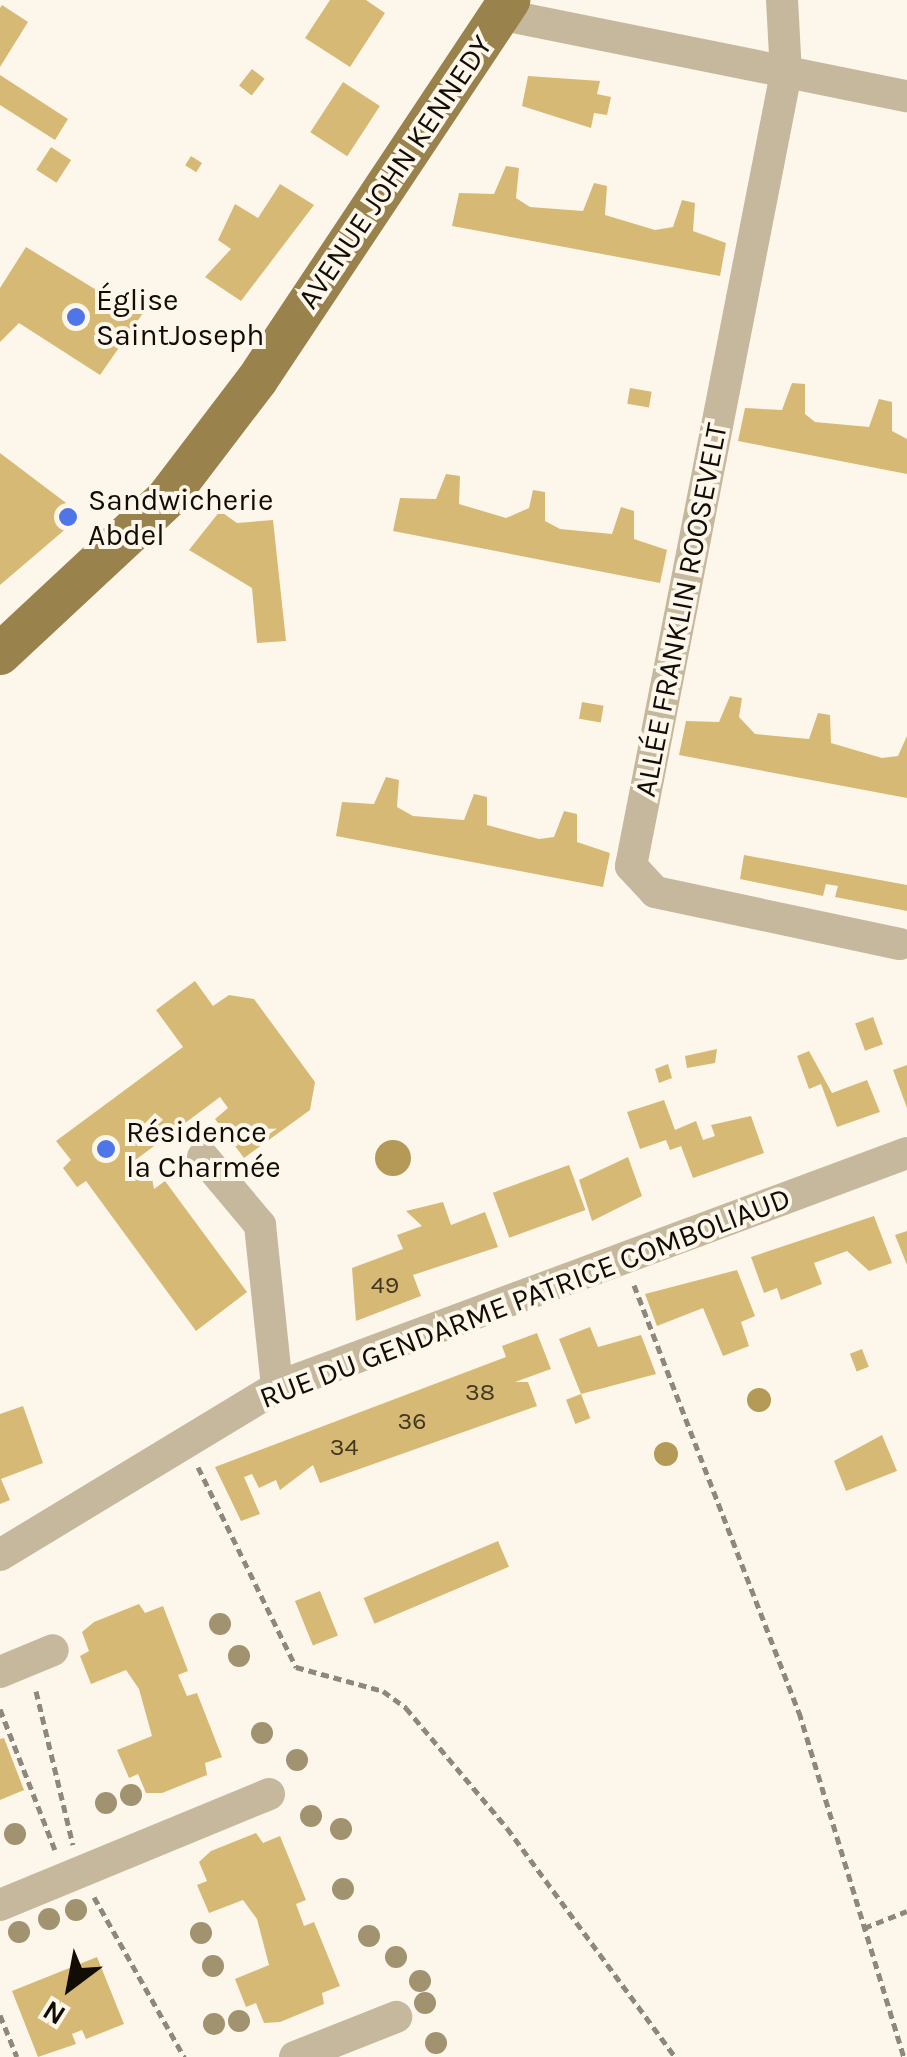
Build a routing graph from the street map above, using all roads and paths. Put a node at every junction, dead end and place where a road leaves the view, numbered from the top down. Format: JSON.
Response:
{"nodes":[{"id":1,"x":782,"y":0,"type":"edge"},
{"id":2,"x":504,"y":7,"type":"edge"},
{"id":3,"x":786,"y":73,"type":"junction"},
{"id":4,"x":907,"y":96,"type":"edge"},
{"id":5,"x":0,"y":654,"type":"edge"},
{"id":6,"x":900,"y":944,"type":"dead end"},
{"id":7,"x":907,"y":1153,"type":"edge"},
{"id":8,"x":203,"y":1156,"type":"dead end"},
{"id":9,"x":624,"y":1259,"type":"junction"},
{"id":10,"x":277,"y":1387,"type":"junction"},
{"id":11,"x":184,"y":1438,"type":"junction"},
{"id":12,"x":0,"y":1555,"type":"edge"},
{"id":13,"x":53,"y":1650,"type":"dead end"},
{"id":14,"x":0,"y":1672,"type":"edge"},
{"id":15,"x":0,"y":1709,"type":"edge"},
{"id":16,"x":269,"y":1794,"type":"dead end"},
{"id":17,"x":66,"y":1878,"type":"junction"},
{"id":18,"x":0,"y":1905,"type":"edge"},
{"id":19,"x":907,"y":1911,"type":"edge"},
{"id":20,"x":864,"y":1928,"type":"junction"},
{"id":21,"x":0,"y":2015,"type":"edge"},
{"id":22,"x":396,"y":2017,"type":"dead end"},
{"id":23,"x":18,"y":2057,"type":"edge"},
{"id":24,"x":295,"y":2057,"type":"edge"},
{"id":25,"x":674,"y":2057,"type":"edge"},
{"id":26,"x":904,"y":2057,"type":"edge"}],
"edges":[{"from":1,"to":3,"type":"street"},
{"from":2,"to":3,"type":"street"},
{"from":2,"to":5,"type":"main road","name":"AVENUE JOHN KENNEDY"},
{"from":3,"to":4,"type":"street"},
{"from":3,"to":6,"type":"street","name":"ALLÉE FRANKLIN ROOSEVELT"},
{"from":7,"to":9,"type":"street","name":"RUE DU GENDARME PATRICE COMBOLIAUD"},
{"from":8,"to":10,"type":"street"},
{"from":9,"to":10,"type":"street","name":"RUE DU GENDARME PATRICE COMBOLIAUD"},
{"from":9,"to":20,"type":"path"},
{"from":10,"to":11,"type":"street","name":"RUE DU GENDARME PATRICE COMBOLIAUD"},
{"from":11,"to":12,"type":"street","name":"RUE DU GENDARME PATRICE COMBOLIAUD"},
{"from":11,"to":25,"type":"path"},
{"from":13,"to":14,"type":"street"},
{"from":15,"to":17,"type":"path"},
{"from":16,"to":17,"type":"street"},
{"from":17,"to":18,"type":"street"},
{"from":19,"to":20,"type":"path"},
{"from":20,"to":26,"type":"path"},
{"from":21,"to":23,"type":"path"},
{"from":22,"to":24,"type":"street"}]}
